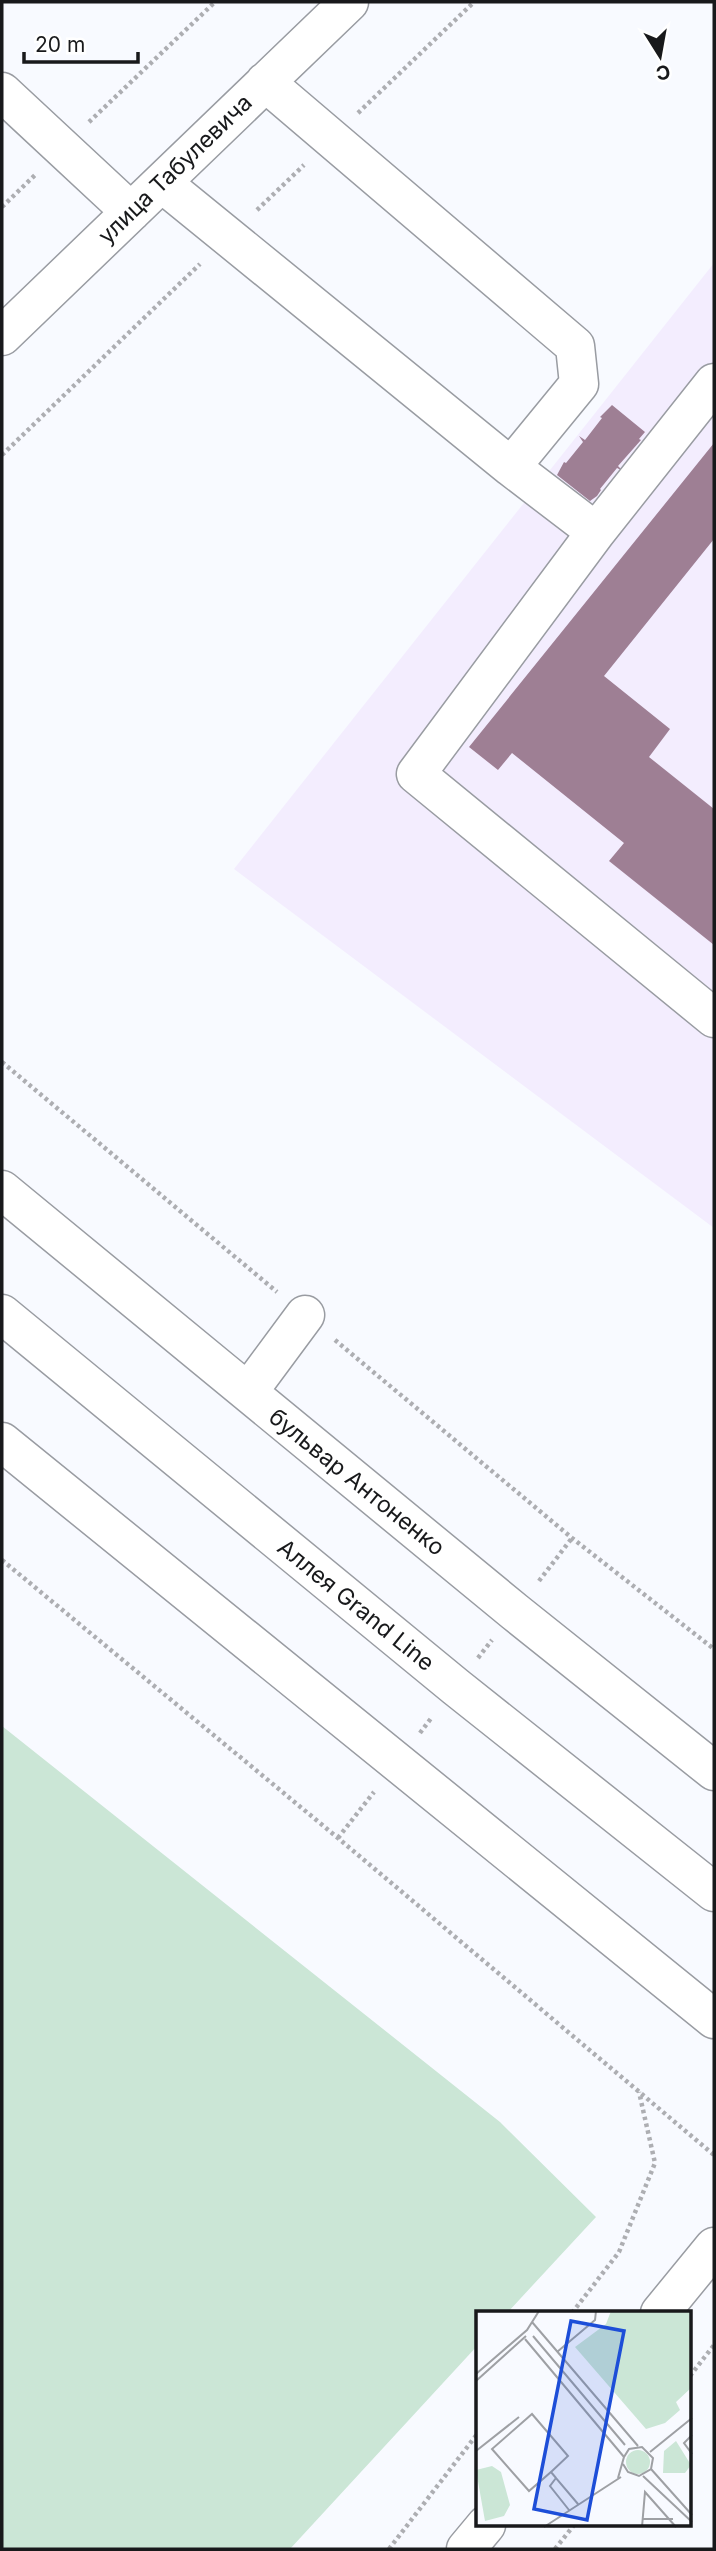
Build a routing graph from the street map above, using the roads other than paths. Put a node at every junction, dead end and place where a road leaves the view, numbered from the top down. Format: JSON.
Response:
{"nodes":[{"id":1,"x":349,"y":2,"type":"edge"},
{"id":2,"x":265,"y":82,"type":"junction"},
{"id":3,"x":2,"y":92,"type":"edge"},
{"id":4,"x":162,"y":183,"type":"junction"},
{"id":5,"x":131,"y":212,"type":"junction"},
{"id":6,"x":2,"y":337,"type":"edge"},
{"id":7,"x":714,"y":383,"type":"edge"},
{"id":8,"x":511,"y":467,"type":"junction"},
{"id":9,"x":596,"y":532,"type":"junction"},
{"id":10,"x":714,"y":1018,"type":"edge"},
{"id":11,"x":2,"y":1190,"type":"edge"},
{"id":12,"x":2,"y":1314,"type":"edge"},
{"id":13,"x":305,"y":1315,"type":"road end"},
{"id":14,"x":248,"y":1392,"type":"junction"},
{"id":15,"x":2,"y":1442,"type":"edge"},
{"id":16,"x":714,"y":1771,"type":"edge"},
{"id":17,"x":714,"y":1892,"type":"edge"},
{"id":18,"x":714,"y":2019,"type":"edge"},
{"id":19,"x":714,"y":2247,"type":"edge"},
{"id":20,"x":662,"y":2311,"type":"edge"},
{"id":21,"x":485,"y":2526,"type":"edge"},
{"id":22,"x":466,"y":2549,"type":"edge"}],
"edges":[{"from":1,"to":2,"type":"street","name":"улица Табулевича"},
{"from":2,"to":4,"type":"street","name":"улица Табулевича"},
{"from":2,"to":8,"type":"street"},
{"from":3,"to":5,"type":"street"},
{"from":4,"to":5,"type":"street","name":"улица Табулевича"},
{"from":4,"to":8,"type":"street"},
{"from":5,"to":6,"type":"street","name":"улица Табулевича"},
{"from":7,"to":9,"type":"street"},
{"from":8,"to":9,"type":"street"},
{"from":9,"to":10,"type":"street"},
{"from":11,"to":14,"type":"street","name":"бульвар Антоненко"},
{"from":12,"to":17,"type":"street","name":"Аллея Grand Line"},
{"from":13,"to":14,"type":"street"},
{"from":14,"to":16,"type":"street","name":"бульвар Антоненко"},
{"from":15,"to":18,"type":"street"},
{"from":19,"to":20,"type":"street"},
{"from":21,"to":22,"type":"street"}]}
